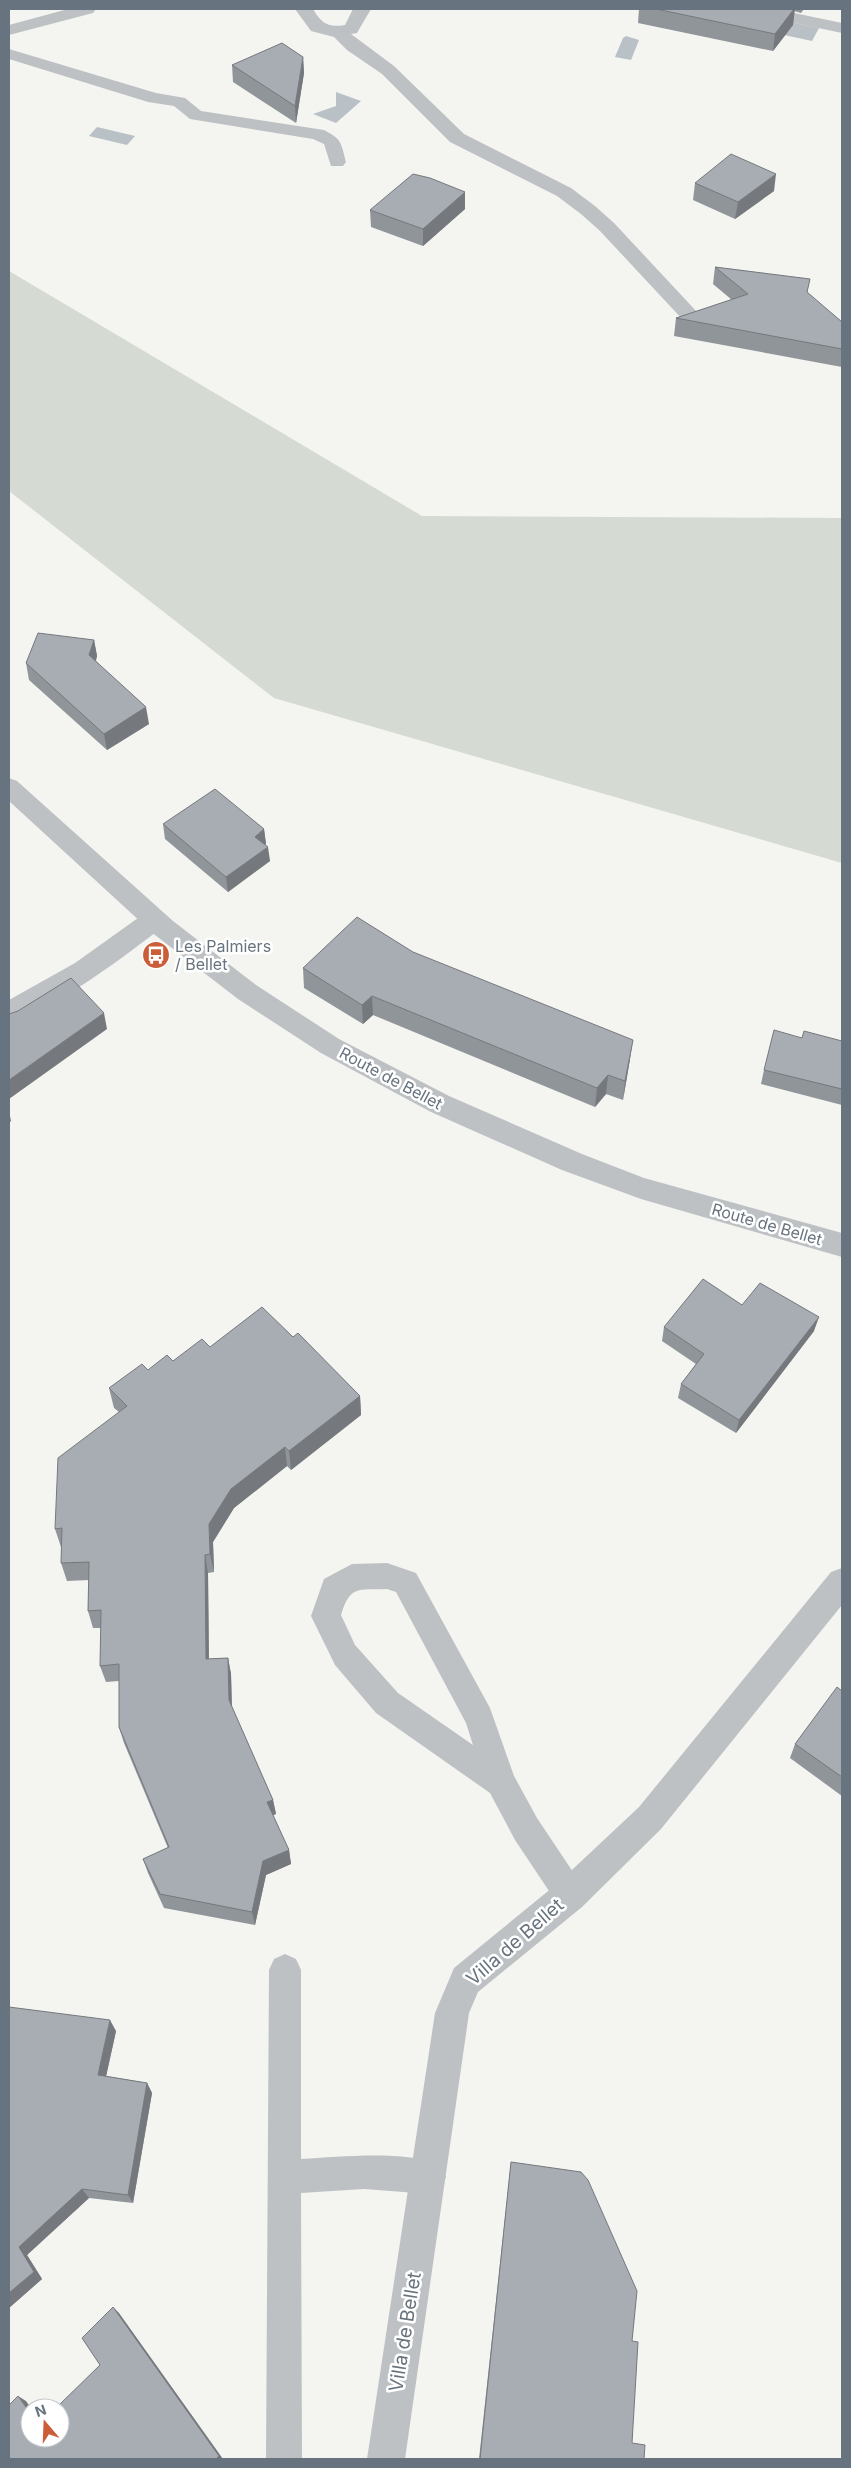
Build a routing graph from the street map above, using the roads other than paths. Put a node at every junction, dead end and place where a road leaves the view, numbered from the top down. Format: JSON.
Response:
{"nodes":[{"id":1,"x":87,"y":9,"type":"edge"},
{"id":2,"x":304,"y":9,"type":"edge"},
{"id":3,"x":362,"y":9,"type":"edge"},
{"id":4,"x":751,"y":9,"type":"edge"},
{"id":5,"x":842,"y":28,"type":"edge"},
{"id":6,"x":9,"y":30,"type":"edge"},
{"id":7,"x":339,"y":32,"type":"junction"},
{"id":8,"x":9,"y":54,"type":"edge"},
{"id":9,"x":337,"y":162,"type":"dead end"},
{"id":10,"x":691,"y":317,"type":"edge"},
{"id":11,"x":9,"y":787,"type":"edge"},
{"id":12,"x":154,"y":920,"type":"junction"},
{"id":13,"x":9,"y":1012,"type":"edge"},
{"id":14,"x":842,"y":1245,"type":"edge"},
{"id":15,"x":842,"y":1582,"type":"edge"},
{"id":16,"x":501,"y":1782,"type":"junction"},
{"id":17,"x":570,"y":1895,"type":"junction"},
{"id":18,"x":285,"y":1970,"type":"dead end"},
{"id":19,"x":285,"y":2177,"type":"junction"},
{"id":20,"x":429,"y":2177,"type":"junction"},
{"id":21,"x":284,"y":2459,"type":"edge"},
{"id":22,"x":386,"y":2459,"type":"edge"}],
"edges":[{"from":1,"to":6,"type":"street"},
{"from":2,"to":7,"type":"street"},
{"from":3,"to":7,"type":"street"},
{"from":4,"to":5,"type":"street"},
{"from":7,"to":10,"type":"street"},
{"from":8,"to":9,"type":"lane"},
{"from":11,"to":12,"type":"street","name":"Route de Bellet"},
{"from":12,"to":13,"type":"street"},
{"from":12,"to":14,"type":"street","name":"Route de Bellet"},
{"from":15,"to":17,"type":"street","name":"Villa de Bellet"},
{"from":16,"to":16,"type":"lane"},
{"from":16,"to":17,"type":"lane"},
{"from":17,"to":20,"type":"street","name":"Villa de Bellet"},
{"from":18,"to":19,"type":"lane"},
{"from":19,"to":20,"type":"lane"},
{"from":19,"to":21,"type":"lane"},
{"from":20,"to":22,"type":"street","name":"Villa de Bellet"}]}
